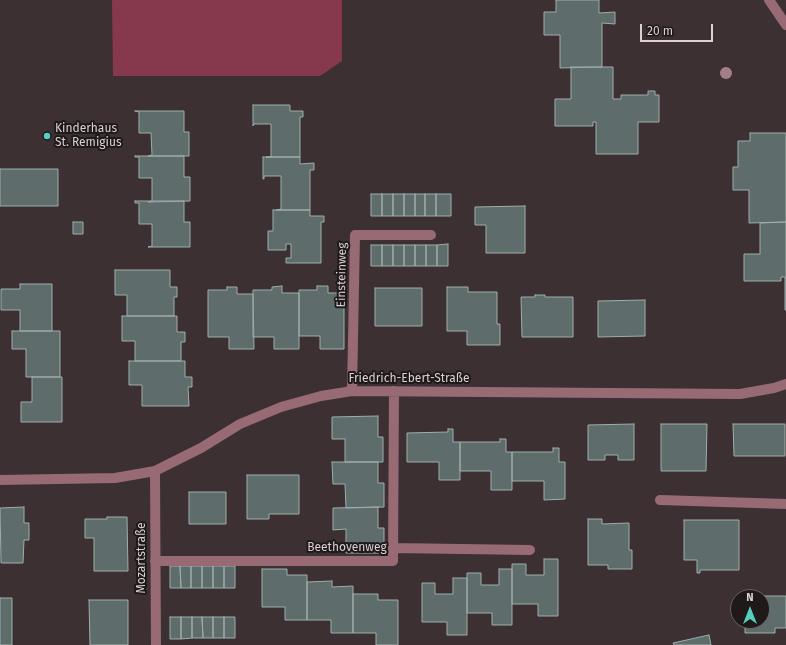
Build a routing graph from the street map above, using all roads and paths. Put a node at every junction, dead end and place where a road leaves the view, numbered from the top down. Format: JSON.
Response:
{"nodes":[{"id":1,"x":769,"y":0,"type":"edge"},
{"id":2,"x":786,"y":25,"type":"edge"},
{"id":3,"x":431,"y":235,"type":"dead end"},
{"id":4,"x":786,"y":384,"type":"edge"},
{"id":5,"x":352,"y":391,"type":"junction"},
{"id":6,"x":394,"y":391,"type":"junction"},
{"id":7,"x":155,"y":471,"type":"junction"},
{"id":8,"x":0,"y":480,"type":"edge"},
{"id":9,"x":660,"y":500,"type":"dead end"},
{"id":10,"x":786,"y":504,"type":"edge"},
{"id":11,"x":393,"y":548,"type":"junction"},
{"id":12,"x":530,"y":550,"type":"dead end"},
{"id":13,"x":155,"y":561,"type":"junction"},
{"id":14,"x":156,"y":645,"type":"edge"}],
"edges":[{"from":1,"to":2,"type":"street"},
{"from":3,"to":5,"type":"street","name":"Einsteinweg"},
{"from":4,"to":6,"type":"street","name":"Friedrich-Ebert-Straße"},
{"from":5,"to":6,"type":"street","name":"Friedrich-Ebert-Straße"},
{"from":5,"to":7,"type":"street","name":"Friedrich-Ebert-Straße"},
{"from":6,"to":11,"type":"street","name":"Beethovenweg"},
{"from":7,"to":8,"type":"street","name":"Friedrich-Ebert-Straße"},
{"from":7,"to":13,"type":"street","name":"Mozartstraße"},
{"from":9,"to":10,"type":"street"},
{"from":11,"to":12,"type":"street"},
{"from":11,"to":13,"type":"street","name":"Beethovenweg"},
{"from":13,"to":14,"type":"street","name":"Mozartstraße"}]}
